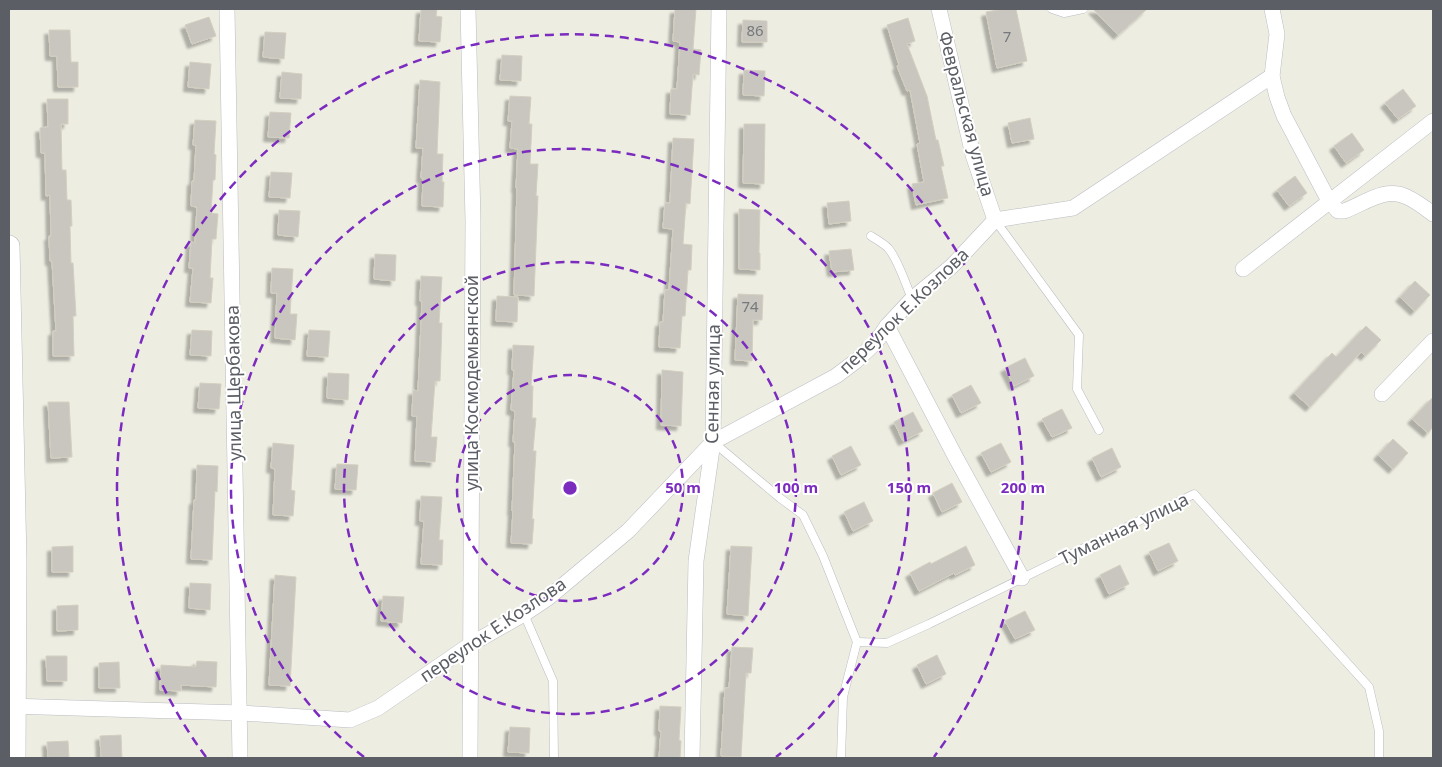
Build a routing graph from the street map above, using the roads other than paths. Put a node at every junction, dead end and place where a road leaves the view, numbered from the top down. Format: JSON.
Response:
{"nodes":[{"id":1,"x":228,"y":9,"type":"edge"},
{"id":2,"x":468,"y":9,"type":"edge"},
{"id":3,"x":719,"y":9,"type":"edge"},
{"id":4,"x":939,"y":9,"type":"edge"},
{"id":5,"x":1052,"y":9,"type":"edge"},
{"id":6,"x":1083,"y":9,"type":"edge"},
{"id":7,"x":1272,"y":9,"type":"edge"},
{"id":8,"x":1272,"y":76,"type":"junction"},
{"id":9,"x":1433,"y":121,"type":"edge"},
{"id":10,"x":1329,"y":201,"type":"junction"},
{"id":11,"x":1433,"y":214,"type":"edge"},
{"id":12,"x":995,"y":220,"type":"junction"},
{"id":13,"x":871,"y":236,"type":"dead end"},
{"id":14,"x":9,"y":246,"type":"edge"},
{"id":15,"x":1242,"y":269,"type":"dead end"},
{"id":16,"x":912,"y":299,"type":"junction"},
{"id":17,"x":887,"y":326,"type":"junction"},
{"id":18,"x":1433,"y":341,"type":"edge"},
{"id":19,"x":1382,"y":394,"type":"dead end"},
{"id":20,"x":1099,"y":430,"type":"dead end"},
{"id":21,"x":713,"y":442,"type":"junction"},
{"id":22,"x":1022,"y":578,"type":"junction"},
{"id":23,"x":524,"y":614,"type":"junction"},
{"id":24,"x":857,"y":642,"type":"junction"},
{"id":25,"x":471,"y":644,"type":"junction"},
{"id":26,"x":12,"y":706,"type":"edge"},
{"id":27,"x":241,"y":713,"type":"junction"},
{"id":28,"x":16,"y":758,"type":"edge"},
{"id":29,"x":240,"y":758,"type":"edge"},
{"id":30,"x":470,"y":758,"type":"edge"},
{"id":31,"x":554,"y":758,"type":"edge"},
{"id":32,"x":692,"y":758,"type":"edge"},
{"id":33,"x":841,"y":758,"type":"edge"},
{"id":34,"x":1379,"y":758,"type":"edge"}],
"edges":[{"from":1,"to":27,"type":"street","name":"улица Щербакова"},
{"from":2,"to":25,"type":"street","name":"улица Космодемьянской"},
{"from":3,"to":21,"type":"street","name":"Сенная улица"},
{"from":4,"to":12,"type":"street","name":"Февральская улица"},
{"from":5,"to":6,"type":"lane"},
{"from":7,"to":8,"type":"street"},
{"from":8,"to":10,"type":"street"},
{"from":8,"to":12,"type":"street"},
{"from":9,"to":10,"type":"street"},
{"from":10,"to":11,"type":"street"},
{"from":10,"to":15,"type":"street"},
{"from":12,"to":16,"type":"street","name":"переулок Е.Козлова"},
{"from":12,"to":20,"type":"lane"},
{"from":13,"to":16,"type":"lane"},
{"from":14,"to":26,"type":"main road"},
{"from":16,"to":17,"type":"street","name":"переулок Е.Козлова"},
{"from":17,"to":21,"type":"street","name":"переулок Е.Козлова"},
{"from":17,"to":22,"type":"street"},
{"from":18,"to":19,"type":"street"},
{"from":21,"to":23,"type":"street","name":"переулок Е.Козлова"},
{"from":21,"to":24,"type":"lane"},
{"from":21,"to":32,"type":"street","name":"Сенная улица"},
{"from":22,"to":24,"type":"lane","name":"Туманная улица"},
{"from":22,"to":34,"type":"lane","name":"Туманная улица"},
{"from":23,"to":25,"type":"street","name":"переулок Е.Козлова"},
{"from":23,"to":31,"type":"lane"},
{"from":24,"to":33,"type":"lane"},
{"from":25,"to":27,"type":"street","name":"переулок Е.Козлова"},
{"from":25,"to":30,"type":"street","name":"улица Космодемьянской"},
{"from":26,"to":27,"type":"street","name":"переулок Е.Козлова"},
{"from":26,"to":28,"type":"main road"},
{"from":27,"to":29,"type":"street","name":"улица Щербакова"}]}
